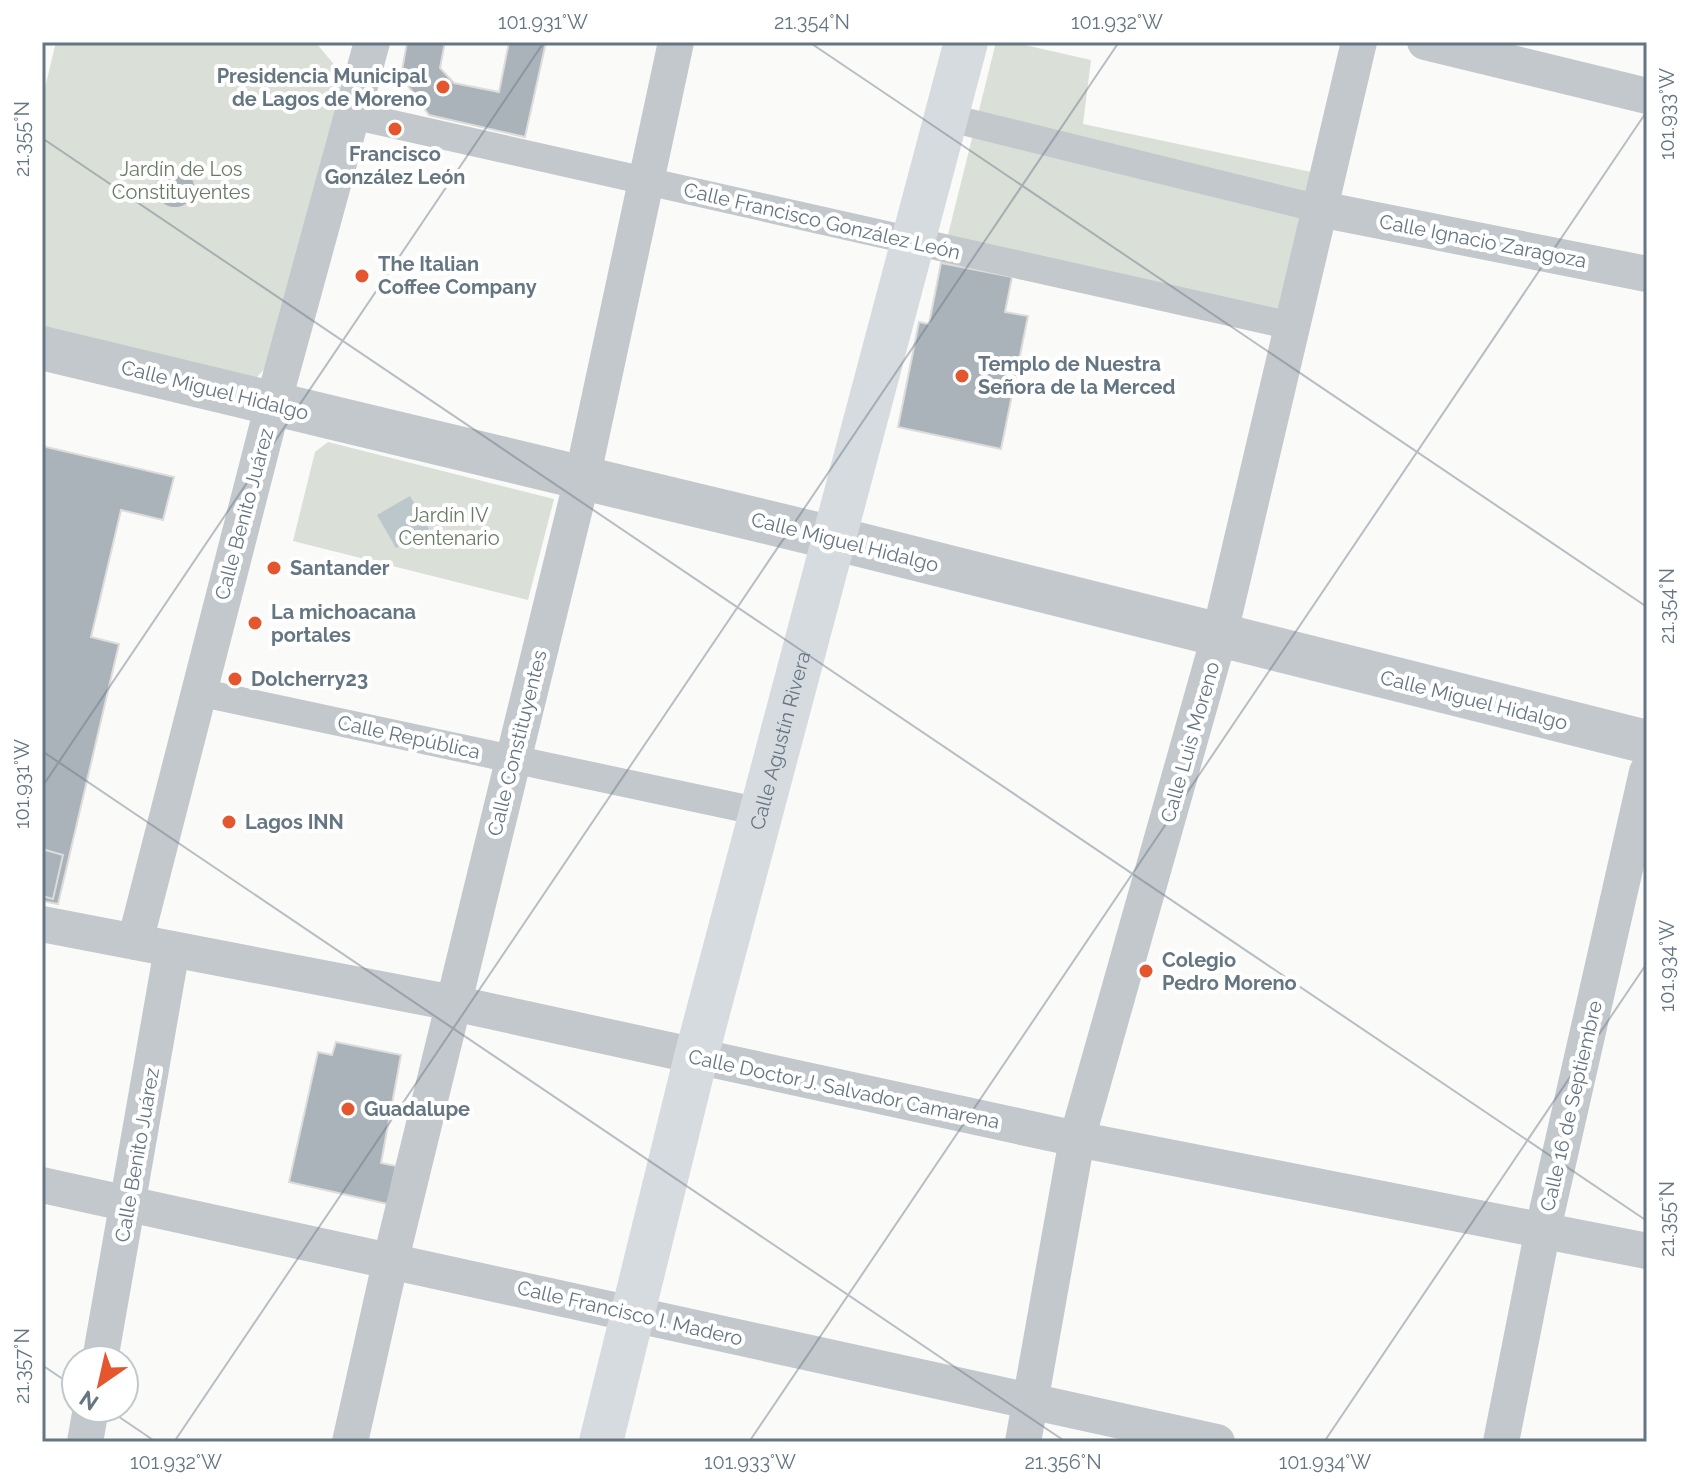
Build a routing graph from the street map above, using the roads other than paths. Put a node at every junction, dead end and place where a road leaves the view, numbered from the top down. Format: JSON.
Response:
{"nodes":[{"id":1,"x":372,"y":42,"type":"edge"},
{"id":2,"x":676,"y":42,"type":"edge"},
{"id":3,"x":966,"y":42,"type":"edge"},
{"id":4,"x":1359,"y":42,"type":"edge"},
{"id":5,"x":1425,"y":42,"type":"edge"},
{"id":6,"x":1647,"y":96,"type":"edge"},
{"id":7,"x":352,"y":115,"type":"junction"},
{"id":8,"x":946,"y":117,"type":"junction"},
{"id":9,"x":646,"y":181,"type":"junction"},
{"id":10,"x":1320,"y":209,"type":"junction"},
{"id":11,"x":912,"y":241,"type":"junction"},
{"id":12,"x":1647,"y":274,"type":"edge"},
{"id":13,"x":1292,"y":326,"type":"junction"},
{"id":14,"x":42,"y":348,"type":"edge"},
{"id":15,"x":273,"y":404,"type":"junction"},
{"id":16,"x":582,"y":479,"type":"junction"},
{"id":17,"x":833,"y":538,"type":"junction"},
{"id":18,"x":1219,"y":637,"type":"junction"},
{"id":19,"x":198,"y":692,"type":"junction"},
{"id":20,"x":1647,"y":742,"type":"edge"},
{"id":21,"x":512,"y":760,"type":"junction"},
{"id":22,"x":1647,"y":772,"type":"edge"},
{"id":23,"x":761,"y":812,"type":"junction"},
{"id":24,"x":42,"y":924,"type":"edge"},
{"id":25,"x":135,"y":942,"type":"junction"},
{"id":26,"x":172,"y":949,"type":"junction"},
{"id":27,"x":453,"y":1003,"type":"junction"},
{"id":28,"x":696,"y":1057,"type":"junction"},
{"id":29,"x":1077,"y":1139,"type":"junction"},
{"id":30,"x":42,"y":1185,"type":"edge"},
{"id":31,"x":129,"y":1202,"type":"junction"},
{"id":32,"x":1543,"y":1229,"type":"junction"},
{"id":33,"x":1647,"y":1251,"type":"edge"},
{"id":34,"x":391,"y":1259,"type":"junction"},
{"id":35,"x":633,"y":1314,"type":"junction"},
{"id":36,"x":103,"y":1344,"type":"edge"},
{"id":37,"x":1033,"y":1401,"type":"junction"},
{"id":38,"x":350,"y":1442,"type":"edge"},
{"id":39,"x":601,"y":1442,"type":"edge"},
{"id":40,"x":1023,"y":1442,"type":"edge"},
{"id":41,"x":1217,"y":1442,"type":"edge"},
{"id":42,"x":1501,"y":1442,"type":"edge"}],
"edges":[{"from":1,"to":7,"type":"street","name":"Calle Benito Juárez"},
{"from":2,"to":9,"type":"street","name":"Calle Constituyentes"},
{"from":3,"to":8,"type":"main road","name":"Calle Agustín Rivera"},
{"from":4,"to":10,"type":"street","name":"Calle Luis Moreno"},
{"from":5,"to":6,"type":"street"},
{"from":7,"to":9,"type":"street","name":"Calle Francisco González León"},
{"from":7,"to":15,"type":"street","name":"Calle Benito Juárez"},
{"from":8,"to":10,"type":"street"},
{"from":8,"to":11,"type":"main road","name":"Calle Agustín Rivera"},
{"from":9,"to":11,"type":"street","name":"Calle Francisco González León"},
{"from":9,"to":16,"type":"street","name":"Calle Constituyentes"},
{"from":10,"to":12,"type":"street","name":"Calle Ignacio Zaragoza"},
{"from":10,"to":13,"type":"street","name":"Calle Luis Moreno"},
{"from":11,"to":13,"type":"street","name":"Calle Francisco González León"},
{"from":11,"to":17,"type":"main road","name":"Calle Agustín Rivera"},
{"from":13,"to":18,"type":"street","name":"Calle Luis Moreno"},
{"from":14,"to":15,"type":"street","name":"Calle Miguel Hidalgo"},
{"from":15,"to":16,"type":"street","name":"Calle Miguel Hidalgo"},
{"from":15,"to":19,"type":"street","name":"Calle Benito Juárez"},
{"from":16,"to":17,"type":"street","name":"Calle Miguel Hidalgo"},
{"from":16,"to":21,"type":"street","name":"Calle Constituyentes"},
{"from":17,"to":18,"type":"street","name":"Calle Miguel Hidalgo"},
{"from":17,"to":23,"type":"main road","name":"Calle Agustín Rivera"},
{"from":18,"to":20,"type":"street","name":"Calle Miguel Hidalgo"},
{"from":18,"to":29,"type":"street","name":"Calle Luis Moreno"},
{"from":19,"to":21,"type":"street","name":"Calle República"},
{"from":19,"to":25,"type":"street","name":"Calle Benito Juárez"},
{"from":21,"to":23,"type":"street","name":"Calle República"},
{"from":21,"to":27,"type":"street","name":"Calle Constituyentes"},
{"from":22,"to":32,"type":"street","name":"Calle 16 de Septiembre"},
{"from":23,"to":28,"type":"main road","name":"Calle Agustín Rivera"},
{"from":24,"to":25,"type":"street","name":"Calle Doctor J. Salvador Camarena"},
{"from":25,"to":26,"type":"street","name":"Calle Doctor J. Salvador Camarena"},
{"from":26,"to":27,"type":"street","name":"Calle Doctor J. Salvador Camarena"},
{"from":26,"to":31,"type":"street","name":"Calle Benito Juárez"},
{"from":27,"to":28,"type":"street","name":"Calle Doctor J. Salvador Camarena"},
{"from":27,"to":34,"type":"street","name":"Calle Constituyentes"},
{"from":28,"to":29,"type":"street","name":"Calle Doctor J. Salvador Camarena"},
{"from":28,"to":35,"type":"main road","name":"Calle Agustín Rivera"},
{"from":29,"to":32,"type":"street","name":"Calle Doctor J. Salvador Camarena"},
{"from":29,"to":37,"type":"street","name":"Calle Luis Moreno"},
{"from":30,"to":31,"type":"street","name":"Calle Francisco I. Madero"},
{"from":31,"to":34,"type":"street","name":"Calle Francisco I. Madero"},
{"from":31,"to":36,"type":"street","name":"Calle Benito Juárez"},
{"from":32,"to":33,"type":"street","name":"Calle Doctor J. Salvador Camarena"},
{"from":32,"to":42,"type":"street","name":"Calle 16 de Septiembre"},
{"from":34,"to":35,"type":"street","name":"Calle Francisco I. Madero"},
{"from":34,"to":38,"type":"street","name":"Calle Constituyentes"},
{"from":35,"to":37,"type":"street","name":"Calle Francisco I. Madero"},
{"from":35,"to":39,"type":"main road","name":"Calle Agustín Rivera"},
{"from":37,"to":40,"type":"street","name":"Calle Luis Moreno"},
{"from":37,"to":41,"type":"street","name":"Calle Francisco I. Madero"}]}
